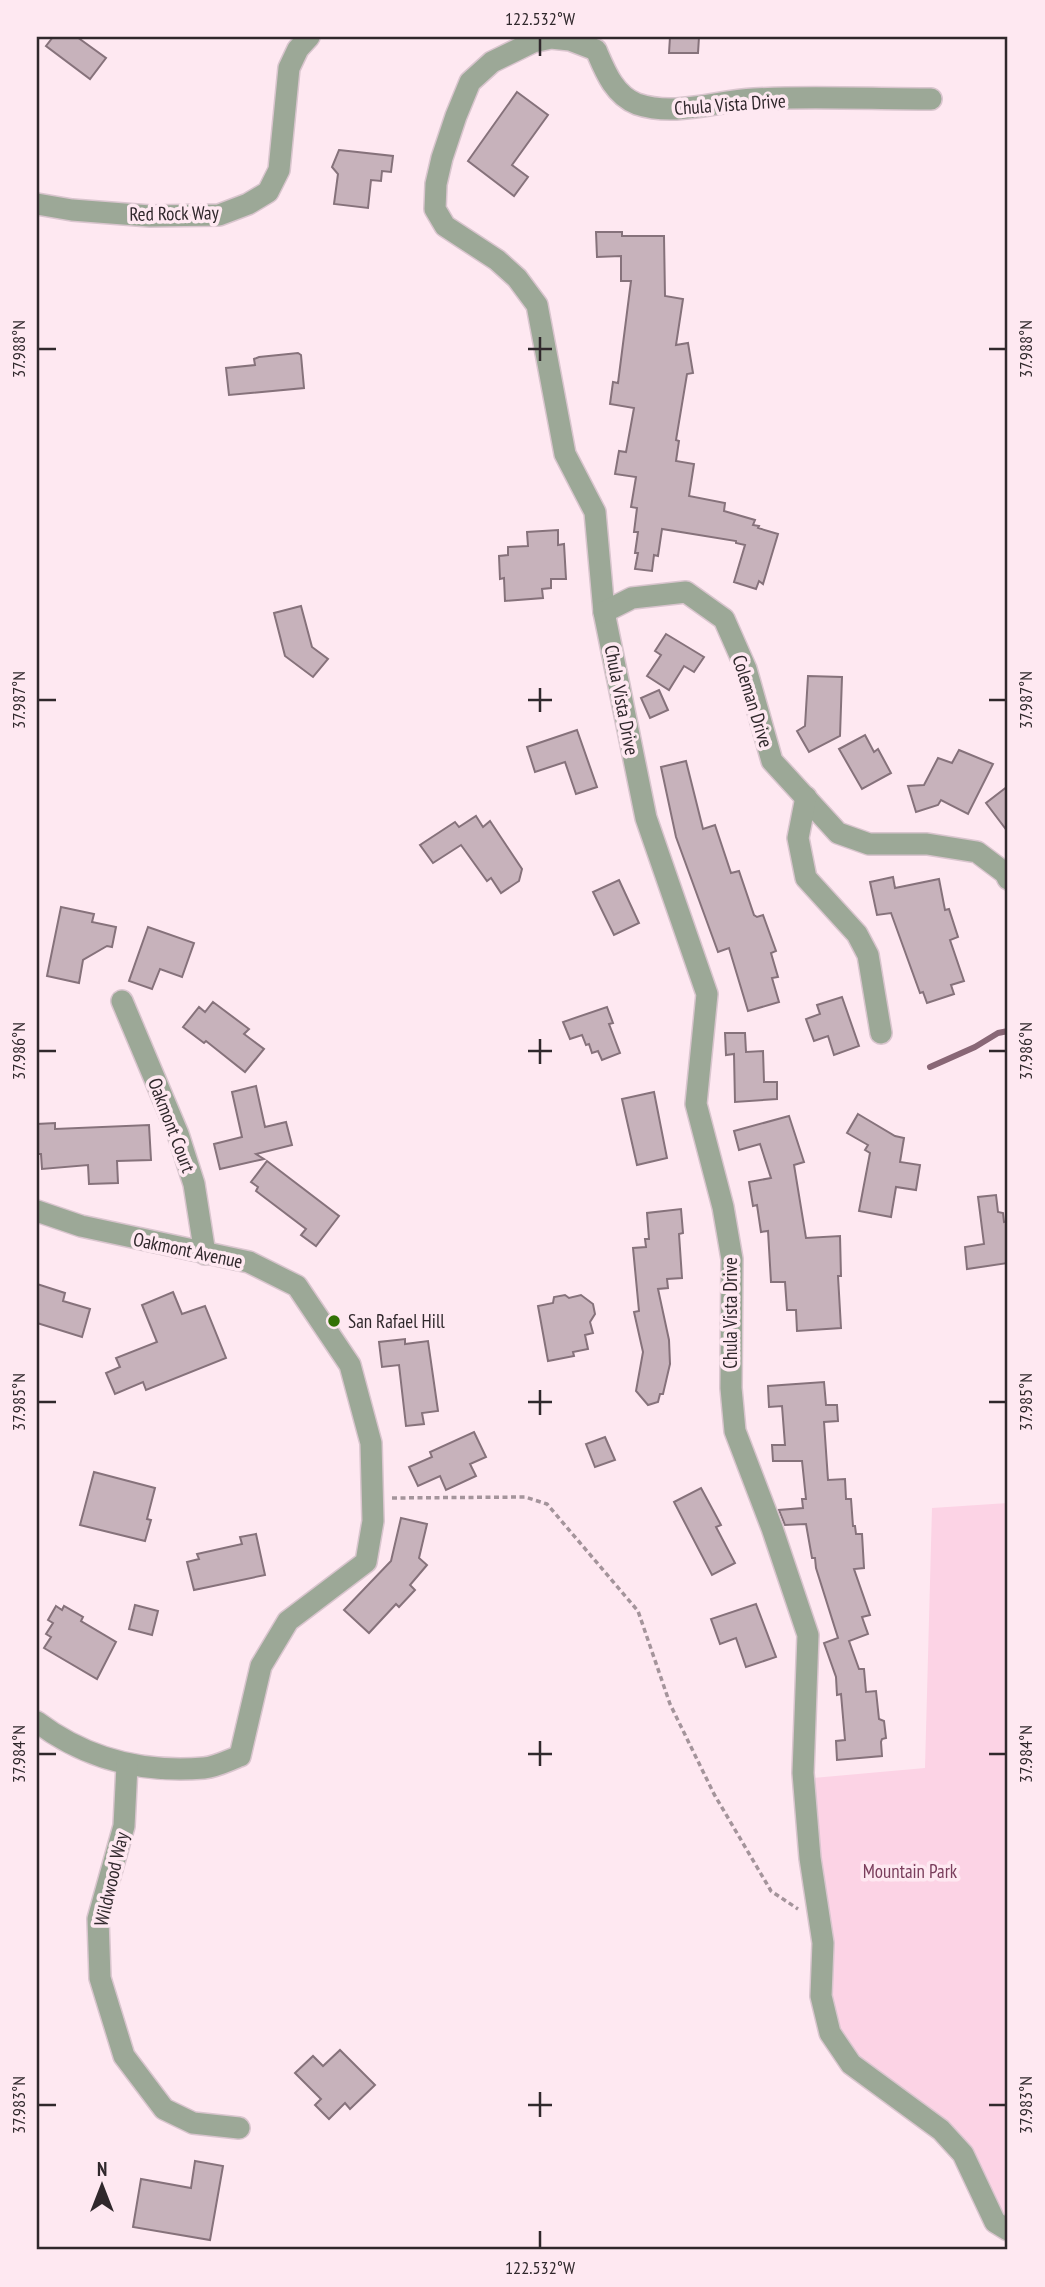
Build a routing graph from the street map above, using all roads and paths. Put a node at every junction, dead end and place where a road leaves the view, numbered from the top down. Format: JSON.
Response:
{"nodes":[{"id":1,"x":309,"y":37,"type":"edge"},
{"id":2,"x":931,"y":99,"type":"dead end"},
{"id":3,"x":37,"y":204,"type":"edge"},
{"id":4,"x":604,"y":612,"type":"junction"},
{"id":5,"x":806,"y":797,"type":"junction"},
{"id":6,"x":1008,"y":879,"type":"edge"},
{"id":7,"x":122,"y":1001,"type":"dead end"},
{"id":8,"x":881,"y":1033,"type":"dead end"},
{"id":9,"x":37,"y":1211,"type":"edge"},
{"id":10,"x":205,"y":1254,"type":"junction"},
{"id":11,"x":373,"y":1498,"type":"junction"},
{"id":12,"x":37,"y":1722,"type":"edge"},
{"id":13,"x":127,"y":1765,"type":"junction"},
{"id":14,"x":820,"y":1924,"type":"junction"},
{"id":15,"x":239,"y":2128,"type":"dead end"},
{"id":16,"x":1008,"y":2230,"type":"edge"}],
"edges":[{"from":1,"to":3,"type":"street","name":"Red Rock Way"},
{"from":2,"to":4,"type":"street","name":"Chula Vista Drive"},
{"from":4,"to":5,"type":"street","name":"Coleman Drive"},
{"from":4,"to":14,"type":"street","name":"Chula Vista Drive"},
{"from":5,"to":6,"type":"street","name":"Coleman Drive"},
{"from":5,"to":8,"type":"street"},
{"from":7,"to":10,"type":"street","name":"Oakmont Court"},
{"from":9,"to":10,"type":"street","name":"Oakmont Avenue"},
{"from":10,"to":11,"type":"street","name":"Oakmont Avenue"},
{"from":11,"to":13,"type":"street","name":"Oakmont Avenue"},
{"from":11,"to":14,"type":"path"},
{"from":12,"to":13,"type":"street","name":"Oakmont Avenue"},
{"from":13,"to":15,"type":"street","name":"Wildwood Way"},
{"from":14,"to":16,"type":"street","name":"Chula Vista Drive"}]}
